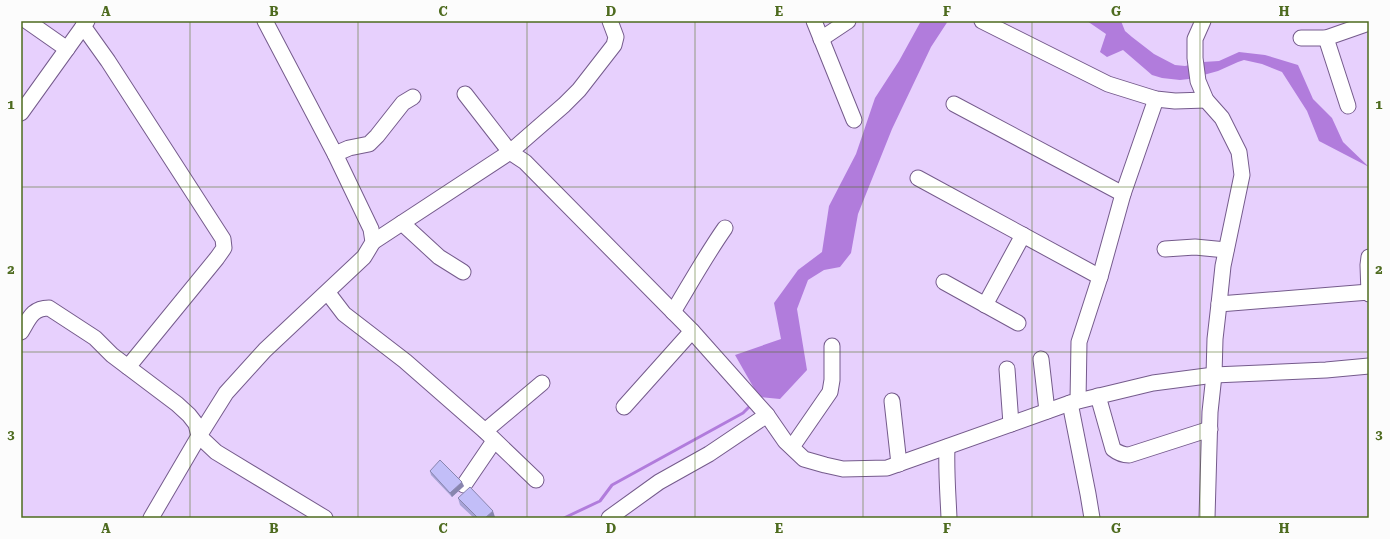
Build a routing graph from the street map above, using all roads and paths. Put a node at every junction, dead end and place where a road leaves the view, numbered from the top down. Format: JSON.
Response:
{"nodes":[{"id":1,"x":27,"y":21,"type":"edge"},
{"id":2,"x":265,"y":21,"type":"edge"},
{"id":3,"x":610,"y":21,"type":"edge"},
{"id":4,"x":814,"y":21,"type":"edge"},
{"id":5,"x":848,"y":21,"type":"edge"},
{"id":6,"x":982,"y":21,"type":"edge"},
{"id":7,"x":1203,"y":21,"type":"edge"},
{"id":8,"x":1369,"y":23,"type":"edge"},
{"id":9,"x":85,"y":24,"type":"edge"},
{"id":10,"x":1301,"y":38,"type":"dead end"},
{"id":11,"x":1326,"y":38,"type":"junction"},
{"id":12,"x":821,"y":39,"type":"junction"},
{"id":13,"x":67,"y":49,"type":"junction"},
{"id":14,"x":465,"y":94,"type":"dead end"},
{"id":15,"x":413,"y":97,"type":"dead end"},
{"id":16,"x":1156,"y":99,"type":"junction"},
{"id":17,"x":1206,"y":100,"type":"junction"},
{"id":18,"x":954,"y":104,"type":"dead end"},
{"id":19,"x":1348,"y":106,"type":"dead end"},
{"id":20,"x":21,"y":114,"type":"edge"},
{"id":21,"x":854,"y":120,"type":"dead end"},
{"id":22,"x":510,"y":152,"type":"junction"},
{"id":23,"x":335,"y":154,"type":"junction"},
{"id":24,"x":918,"y":178,"type":"dead end"},
{"id":25,"x":1123,"y":194,"type":"junction"},
{"id":26,"x":402,"y":223,"type":"junction"},
{"id":27,"x":725,"y":228,"type":"dead end"},
{"id":28,"x":1023,"y":235,"type":"junction"},
{"id":29,"x":373,"y":242,"type":"junction"},
{"id":30,"x":1165,"y":249,"type":"dead end"},
{"id":31,"x":1226,"y":250,"type":"junction"},
{"id":32,"x":1369,"y":257,"type":"edge"},
{"id":33,"x":463,"y":272,"type":"dead end"},
{"id":34,"x":1100,"y":277,"type":"junction"},
{"id":35,"x":944,"y":282,"type":"dead end"},
{"id":36,"x":328,"y":293,"type":"junction"},
{"id":37,"x":1369,"y":293,"type":"edge"},
{"id":38,"x":1219,"y":304,"type":"junction"},
{"id":39,"x":985,"y":305,"type":"junction"},
{"id":40,"x":673,"y":312,"type":"junction"},
{"id":41,"x":1018,"y":324,"type":"dead end"},
{"id":42,"x":692,"y":331,"type":"junction"},
{"id":43,"x":21,"y":332,"type":"edge"},
{"id":44,"x":832,"y":346,"type":"dead end"},
{"id":45,"x":1041,"y":359,"type":"dead end"},
{"id":46,"x":1369,"y":366,"type":"edge"},
{"id":47,"x":128,"y":367,"type":"junction"},
{"id":48,"x":1007,"y":369,"type":"dead end"},
{"id":49,"x":1214,"y":375,"type":"junction"},
{"id":50,"x":542,"y":383,"type":"dead end"},
{"id":51,"x":1098,"y":396,"type":"junction"},
{"id":52,"x":892,"y":401,"type":"dead end"},
{"id":53,"x":1074,"y":402,"type":"junction"},
{"id":54,"x":624,"y":407,"type":"dead end"},
{"id":55,"x":1047,"y":411,"type":"junction"},
{"id":56,"x":767,"y":414,"type":"junction"},
{"id":57,"x":1011,"y":424,"type":"junction"},
{"id":58,"x":1210,"y":429,"type":"junction"},
{"id":59,"x":199,"y":436,"type":"junction"},
{"id":60,"x":489,"y":436,"type":"junction"},
{"id":61,"x":947,"y":447,"type":"junction"},
{"id":62,"x":792,"y":448,"type":"junction"},
{"id":63,"x":899,"y":464,"type":"junction"},
{"id":64,"x":536,"y":480,"type":"dead end"},
{"id":65,"x":464,"y":486,"type":"dead end"},
{"id":66,"x":151,"y":518,"type":"edge"},
{"id":67,"x":325,"y":518,"type":"edge"},
{"id":68,"x":609,"y":518,"type":"edge"},
{"id":69,"x":949,"y":518,"type":"edge"},
{"id":70,"x":1092,"y":518,"type":"edge"},
{"id":71,"x":1207,"y":518,"type":"edge"}],
"edges":[{"from":1,"to":13,"type":"street"},
{"from":2,"to":23,"type":"street"},
{"from":3,"to":22,"type":"street"},
{"from":4,"to":12,"type":"street"},
{"from":5,"to":12,"type":"street"},
{"from":6,"to":16,"type":"street"},
{"from":7,"to":17,"type":"street"},
{"from":8,"to":11,"type":"street"},
{"from":9,"to":13,"type":"street"},
{"from":9,"to":47,"type":"street"},
{"from":10,"to":11,"type":"street"},
{"from":11,"to":19,"type":"street"},
{"from":12,"to":21,"type":"street"},
{"from":13,"to":20,"type":"street"},
{"from":14,"to":22,"type":"street"},
{"from":15,"to":23,"type":"street"},
{"from":16,"to":17,"type":"street"},
{"from":16,"to":25,"type":"street"},
{"from":17,"to":31,"type":"street"},
{"from":18,"to":25,"type":"street"},
{"from":22,"to":26,"type":"street"},
{"from":22,"to":40,"type":"street"},
{"from":23,"to":29,"type":"street"},
{"from":24,"to":28,"type":"street"},
{"from":25,"to":34,"type":"street"},
{"from":26,"to":29,"type":"street"},
{"from":26,"to":33,"type":"street"},
{"from":27,"to":40,"type":"street"},
{"from":28,"to":34,"type":"street"},
{"from":28,"to":39,"type":"street"},
{"from":29,"to":36,"type":"street"},
{"from":30,"to":31,"type":"street"},
{"from":31,"to":38,"type":"street"},
{"from":32,"to":37,"type":"street"},
{"from":34,"to":53,"type":"street"},
{"from":35,"to":39,"type":"street"},
{"from":36,"to":59,"type":"street"},
{"from":36,"to":60,"type":"street"},
{"from":37,"to":38,"type":"street"},
{"from":38,"to":49,"type":"street"},
{"from":39,"to":41,"type":"street"},
{"from":40,"to":42,"type":"street"},
{"from":42,"to":54,"type":"street"},
{"from":42,"to":56,"type":"street"},
{"from":43,"to":47,"type":"street"},
{"from":44,"to":62,"type":"street"},
{"from":45,"to":55,"type":"street"},
{"from":46,"to":49,"type":"street"},
{"from":47,"to":59,"type":"street"},
{"from":48,"to":57,"type":"street"},
{"from":49,"to":51,"type":"street"},
{"from":49,"to":58,"type":"street"},
{"from":50,"to":60,"type":"street"},
{"from":51,"to":53,"type":"street"},
{"from":51,"to":58,"type":"street"},
{"from":52,"to":63,"type":"street"},
{"from":53,"to":55,"type":"street"},
{"from":53,"to":70,"type":"street"},
{"from":55,"to":57,"type":"street"},
{"from":56,"to":62,"type":"street"},
{"from":56,"to":68,"type":"street"},
{"from":57,"to":61,"type":"street"},
{"from":58,"to":71,"type":"street"},
{"from":59,"to":66,"type":"street"},
{"from":59,"to":67,"type":"street"},
{"from":60,"to":64,"type":"street"},
{"from":60,"to":65,"type":"street"},
{"from":61,"to":63,"type":"street"},
{"from":61,"to":69,"type":"street"},
{"from":62,"to":63,"type":"street"}]}
